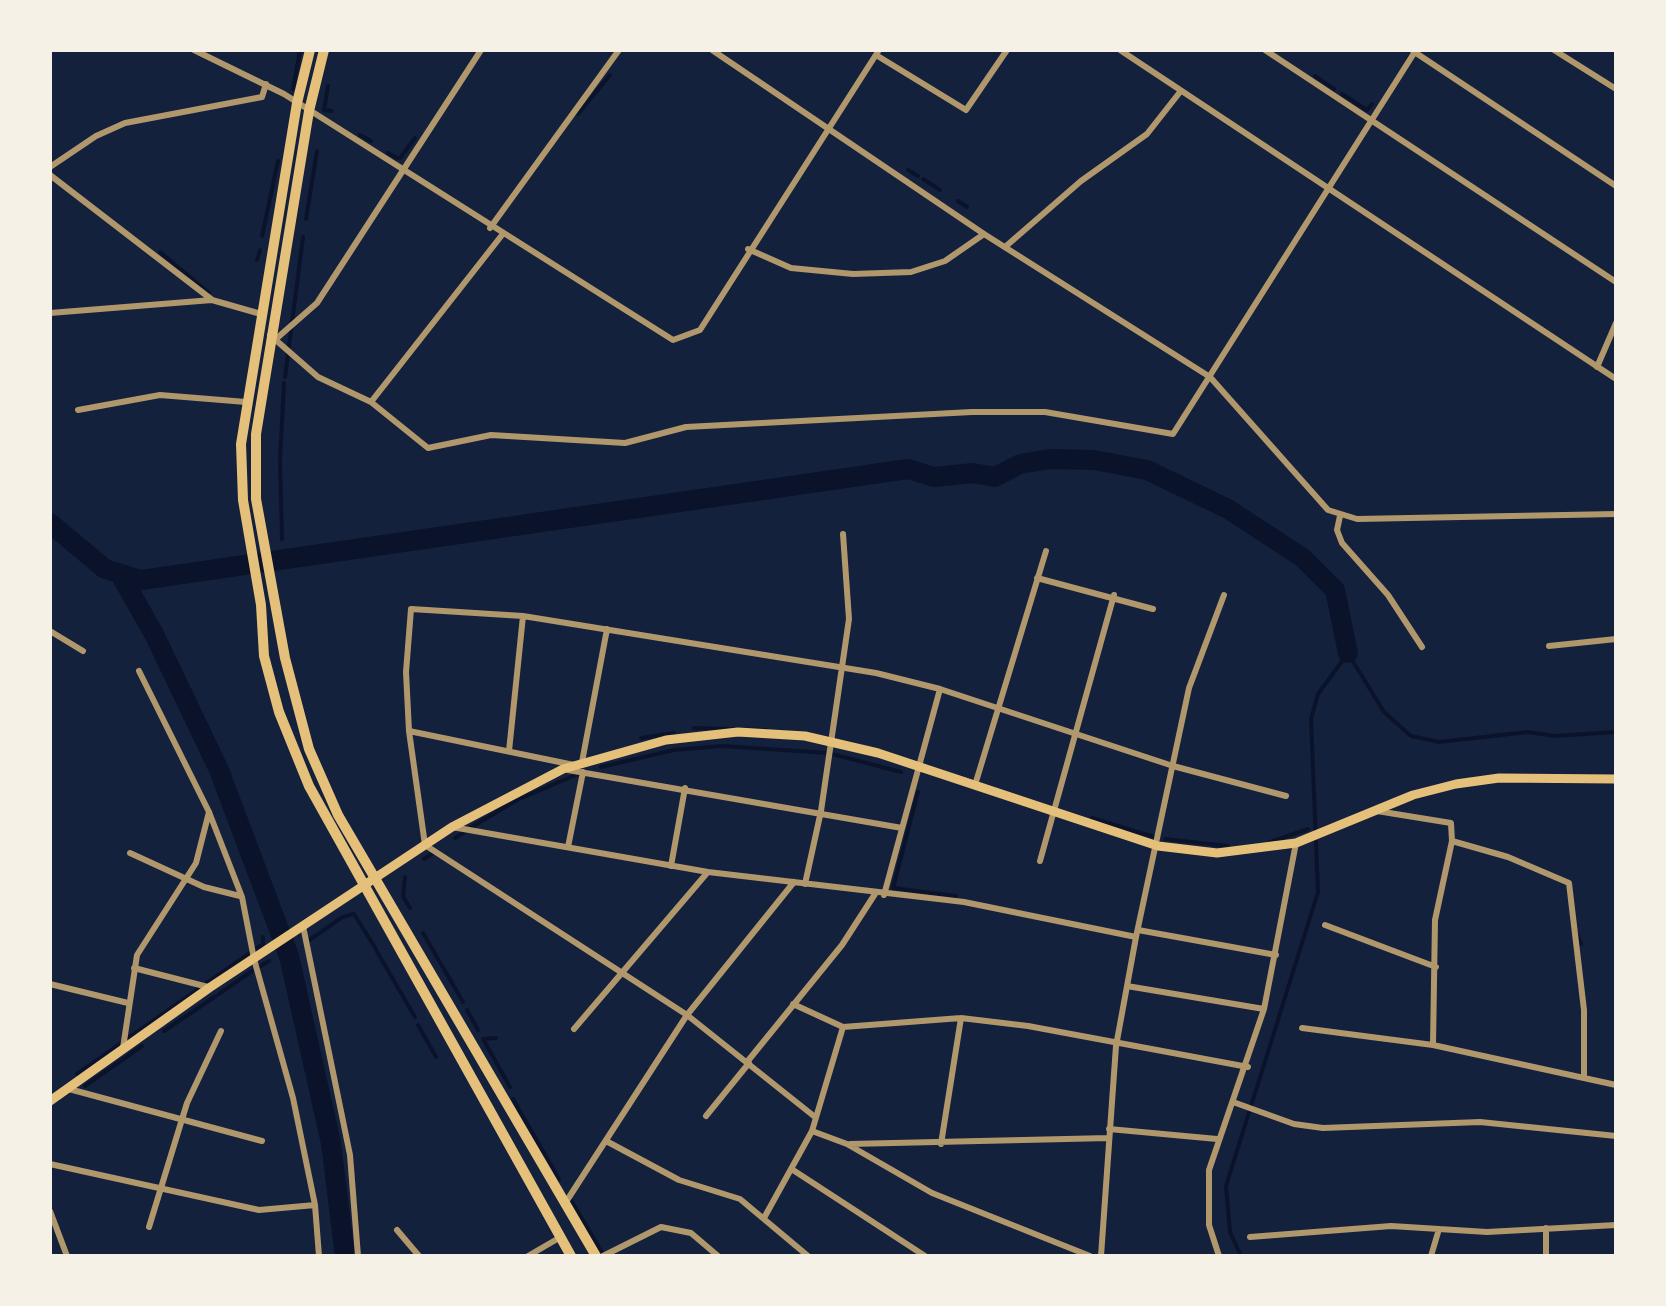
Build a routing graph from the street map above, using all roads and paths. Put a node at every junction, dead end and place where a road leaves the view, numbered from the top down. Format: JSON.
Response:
{"nodes":[{"id":1,"x":194,"y":50,"type":"edge"},
{"id":2,"x":310,"y":50,"type":"edge"},
{"id":3,"x":324,"y":50,"type":"edge"},
{"id":4,"x":481,"y":50,"type":"edge"},
{"id":5,"x":618,"y":50,"type":"edge"},
{"id":6,"x":712,"y":50,"type":"edge"},
{"id":7,"x":1007,"y":50,"type":"edge"},
{"id":8,"x":1120,"y":50,"type":"edge"},
{"id":9,"x":1266,"y":50,"type":"edge"},
{"id":10,"x":1554,"y":50,"type":"edge"},
{"id":11,"x":1414,"y":51,"type":"edge"},
{"id":12,"x":878,"y":52,"type":"edge"},
{"id":13,"x":1134,"y":53,"type":"edge"},
{"id":14,"x":266,"y":84,"type":"junction"},
{"id":15,"x":1616,"y":88,"type":"edge"},
{"id":16,"x":1180,"y":92,"type":"junction"},
{"id":17,"x":296,"y":103,"type":"junction"},
{"id":18,"x":309,"y":111,"type":"junction"},
{"id":19,"x":1369,"y":120,"type":"junction"},
{"id":20,"x":828,"y":127,"type":"junction"},
{"id":21,"x":50,"y":167,"type":"edge"},
{"id":22,"x":402,"y":168,"type":"junction"},
{"id":23,"x":50,"y":175,"type":"edge"},
{"id":24,"x":1616,"y":186,"type":"edge"},
{"id":25,"x":1325,"y":188,"type":"junction"},
{"id":26,"x":490,"y":228,"type":"junction"},
{"id":27,"x":984,"y":234,"type":"junction"},
{"id":28,"x":502,"y":236,"type":"junction"},
{"id":29,"x":1005,"y":247,"type":"junction"},
{"id":30,"x":748,"y":249,"type":"junction"},
{"id":31,"x":1616,"y":282,"type":"edge"},
{"id":32,"x":212,"y":300,"type":"junction"},
{"id":33,"x":50,"y":313,"type":"edge"},
{"id":34,"x":260,"y":314,"type":"junction"},
{"id":35,"x":1616,"y":323,"type":"edge"},
{"id":36,"x":268,"y":335,"type":"junction"},
{"id":37,"x":1597,"y":367,"type":"junction"},
{"id":38,"x":1210,"y":377,"type":"junction"},
{"id":39,"x":1616,"y":378,"type":"edge"},
{"id":40,"x":246,"y":402,"type":"junction"},
{"id":41,"x":370,"y":402,"type":"junction"},
{"id":42,"x":78,"y":410,"type":"dead end"},
{"id":43,"x":1616,"y":514,"type":"edge"},
{"id":44,"x":1340,"y":516,"type":"junction"},
{"id":45,"x":842,"y":534,"type":"dead end"},
{"id":46,"x":1046,"y":550,"type":"dead end"},
{"id":47,"x":1037,"y":578,"type":"junction"},
{"id":48,"x":1224,"y":595,"type":"dead end"},
{"id":49,"x":1114,"y":596,"type":"junction"},
{"id":50,"x":1152,"y":609,"type":"dead end"},
{"id":51,"x":523,"y":616,"type":"junction"},
{"id":52,"x":607,"y":629,"type":"junction"},
{"id":53,"x":50,"y":631,"type":"edge"},
{"id":54,"x":1616,"y":639,"type":"edge"},
{"id":55,"x":1549,"y":646,"type":"dead end"},
{"id":56,"x":1422,"y":648,"type":"dead end"},
{"id":57,"x":83,"y":651,"type":"dead end"},
{"id":58,"x":843,"y":668,"type":"junction"},
{"id":59,"x":139,"y":671,"type":"dead end"},
{"id":60,"x":940,"y":688,"type":"junction"},
{"id":61,"x":996,"y":708,"type":"junction"},
{"id":62,"x":409,"y":731,"type":"junction"},
{"id":63,"x":1072,"y":733,"type":"junction"},
{"id":64,"x":832,"y":742,"type":"junction"},
{"id":65,"x":509,"y":751,"type":"junction"},
{"id":66,"x":580,"y":766,"type":"junction"},
{"id":67,"x":1173,"y":766,"type":"junction"},
{"id":68,"x":919,"y":767,"type":"junction"},
{"id":69,"x":1616,"y":779,"type":"edge"},
{"id":70,"x":975,"y":787,"type":"junction"},
{"id":71,"x":686,"y":788,"type":"junction"},
{"id":72,"x":1286,"y":796,"type":"dead end"},
{"id":73,"x":821,"y":811,"type":"junction"},
{"id":74,"x":1373,"y":811,"type":"junction"},
{"id":75,"x":209,"y":812,"type":"junction"},
{"id":76,"x":1051,"y":813,"type":"junction"},
{"id":77,"x":452,"y":826,"type":"junction"},
{"id":78,"x":902,"y":828,"type":"junction"},
{"id":79,"x":1301,"y":841,"type":"junction"},
{"id":80,"x":1452,"y":841,"type":"junction"},
{"id":81,"x":425,"y":845,"type":"junction"},
{"id":82,"x":1158,"y":846,"type":"junction"},
{"id":83,"x":568,"y":847,"type":"junction"},
{"id":84,"x":130,"y":853,"type":"dead end"},
{"id":85,"x":1040,"y":861,"type":"dead end"},
{"id":86,"x":672,"y":866,"type":"junction"},
{"id":87,"x":708,"y":872,"type":"junction"},
{"id":88,"x":186,"y":879,"type":"junction"},
{"id":89,"x":794,"y":882,"type":"junction"},
{"id":90,"x":368,"y":883,"type":"junction"},
{"id":91,"x":805,"y":884,"type":"junction"},
{"id":92,"x":880,"y":894,"type":"junction"},
{"id":93,"x":242,"y":897,"type":"junction"},
{"id":94,"x":1325,"y":926,"type":"dead end"},
{"id":95,"x":298,"y":929,"type":"junction"},
{"id":96,"x":1137,"y":934,"type":"junction"},
{"id":97,"x":1276,"y":955,"type":"junction"},
{"id":98,"x":254,"y":959,"type":"junction"},
{"id":99,"x":134,"y":968,"type":"junction"},
{"id":100,"x":1437,"y":968,"type":"junction"},
{"id":101,"x":622,"y":970,"type":"junction"},
{"id":102,"x":50,"y":984,"type":"edge"},
{"id":103,"x":1127,"y":986,"type":"junction"},
{"id":104,"x":209,"y":988,"type":"junction"},
{"id":105,"x":128,"y":1003,"type":"junction"},
{"id":106,"x":793,"y":1004,"type":"junction"},
{"id":107,"x":1264,"y":1010,"type":"junction"},
{"id":108,"x":687,"y":1016,"type":"junction"},
{"id":109,"x":961,"y":1018,"type":"junction"},
{"id":110,"x":843,"y":1027,"type":"junction"},
{"id":111,"x":1302,"y":1028,"type":"dead end"},
{"id":112,"x":574,"y":1029,"type":"dead end"},
{"id":113,"x":220,"y":1030,"type":"dead end"},
{"id":114,"x":1433,"y":1045,"type":"junction"},
{"id":115,"x":1116,"y":1046,"type":"junction"},
{"id":116,"x":123,"y":1049,"type":"junction"},
{"id":117,"x":748,"y":1062,"type":"junction"},
{"id":118,"x":1248,"y":1067,"type":"junction"},
{"id":119,"x":1584,"y":1078,"type":"junction"},
{"id":120,"x":1616,"y":1085,"type":"edge"},
{"id":121,"x":69,"y":1089,"type":"junction"},
{"id":122,"x":50,"y":1101,"type":"edge"},
{"id":123,"x":1232,"y":1102,"type":"junction"},
{"id":124,"x":706,"y":1116,"type":"dead end"},
{"id":125,"x":815,"y":1117,"type":"junction"},
{"id":126,"x":181,"y":1120,"type":"junction"},
{"id":127,"x":1109,"y":1128,"type":"junction"},
{"id":128,"x":812,"y":1130,"type":"junction"},
{"id":129,"x":1616,"y":1136,"type":"edge"},
{"id":130,"x":1109,"y":1138,"type":"junction"},
{"id":131,"x":1217,"y":1139,"type":"junction"},
{"id":132,"x":262,"y":1141,"type":"dead end"},
{"id":133,"x":608,"y":1142,"type":"junction"},
{"id":134,"x":847,"y":1144,"type":"junction"},
{"id":135,"x":941,"y":1144,"type":"junction"},
{"id":136,"x":50,"y":1164,"type":"edge"},
{"id":137,"x":793,"y":1170,"type":"junction"},
{"id":138,"x":159,"y":1188,"type":"junction"},
{"id":139,"x":315,"y":1205,"type":"junction"},
{"id":140,"x":563,"y":1206,"type":"junction"},
{"id":141,"x":50,"y":1211,"type":"edge"},
{"id":142,"x":764,"y":1218,"type":"junction"},
{"id":143,"x":1616,"y":1225,"type":"edge"},
{"id":144,"x":149,"y":1227,"type":"dead end"},
{"id":145,"x":1546,"y":1228,"type":"junction"},
{"id":146,"x":1440,"y":1229,"type":"junction"},
{"id":147,"x":397,"y":1230,"type":"dead end"},
{"id":148,"x":1250,"y":1237,"type":"dead end"},
{"id":149,"x":559,"y":1238,"type":"junction"},
{"id":150,"x":67,"y":1256,"type":"edge"},
{"id":151,"x":318,"y":1256,"type":"edge"},
{"id":152,"x":358,"y":1256,"type":"edge"},
{"id":153,"x":419,"y":1256,"type":"edge"},
{"id":154,"x":528,"y":1256,"type":"edge"},
{"id":155,"x":570,"y":1256,"type":"edge"},
{"id":156,"x":599,"y":1256,"type":"edge"},
{"id":157,"x":718,"y":1256,"type":"edge"},
{"id":158,"x":808,"y":1256,"type":"edge"},
{"id":159,"x":925,"y":1256,"type":"edge"},
{"id":160,"x":1090,"y":1256,"type":"edge"},
{"id":161,"x":1101,"y":1256,"type":"edge"},
{"id":162,"x":1219,"y":1256,"type":"edge"},
{"id":163,"x":1430,"y":1256,"type":"edge"},
{"id":164,"x":1546,"y":1256,"type":"edge"}],
"edges":[{"from":1,"to":14,"type":"street"},
{"from":2,"to":17,"type":"main road"},
{"from":3,"to":18,"type":"main road"},
{"from":4,"to":22,"type":"street"},
{"from":5,"to":26,"type":"street"},
{"from":6,"to":20,"type":"street"},
{"from":7,"to":12,"type":"street"},
{"from":8,"to":13,"type":"street"},
{"from":9,"to":19,"type":"street"},
{"from":10,"to":15,"type":"street"},
{"from":11,"to":19,"type":"street"},
{"from":11,"to":24,"type":"street"},
{"from":12,"to":20,"type":"street"},
{"from":13,"to":16,"type":"street"},
{"from":14,"to":17,"type":"street"},
{"from":14,"to":21,"type":"street"},
{"from":16,"to":25,"type":"street"},
{"from":16,"to":29,"type":"street"},
{"from":17,"to":18,"type":"street"},
{"from":17,"to":34,"type":"main road"},
{"from":18,"to":22,"type":"street"},
{"from":18,"to":36,"type":"main road"},
{"from":19,"to":25,"type":"street"},
{"from":19,"to":31,"type":"street"},
{"from":20,"to":27,"type":"street"},
{"from":20,"to":30,"type":"street"},
{"from":22,"to":26,"type":"street"},
{"from":22,"to":36,"type":"street"},
{"from":23,"to":32,"type":"street"},
{"from":25,"to":37,"type":"street"},
{"from":25,"to":38,"type":"street"},
{"from":26,"to":28,"type":"street"},
{"from":27,"to":29,"type":"street"},
{"from":27,"to":30,"type":"street"},
{"from":28,"to":30,"type":"street"},
{"from":28,"to":41,"type":"street"},
{"from":29,"to":38,"type":"street"},
{"from":32,"to":33,"type":"street"},
{"from":32,"to":34,"type":"street"},
{"from":34,"to":36,"type":"main road"},
{"from":35,"to":37,"type":"street"},
{"from":36,"to":40,"type":"main road"},
{"from":36,"to":41,"type":"street"},
{"from":36,"to":90,"type":"main road"},
{"from":37,"to":39,"type":"street"},
{"from":38,"to":41,"type":"street"},
{"from":38,"to":44,"type":"street"},
{"from":40,"to":42,"type":"street"},
{"from":40,"to":90,"type":"main road"},
{"from":43,"to":44,"type":"street"},
{"from":44,"to":56,"type":"street"},
{"from":45,"to":58,"type":"street"},
{"from":46,"to":47,"type":"street"},
{"from":47,"to":49,"type":"street"},
{"from":47,"to":61,"type":"street"},
{"from":48,"to":67,"type":"street"},
{"from":49,"to":50,"type":"street"},
{"from":49,"to":63,"type":"street"},
{"from":51,"to":52,"type":"street"},
{"from":51,"to":62,"type":"street"},
{"from":51,"to":65,"type":"street"},
{"from":52,"to":58,"type":"street"},
{"from":52,"to":66,"type":"street"},
{"from":53,"to":57,"type":"street"},
{"from":54,"to":55,"type":"street"},
{"from":58,"to":60,"type":"street"},
{"from":58,"to":64,"type":"street"},
{"from":59,"to":75,"type":"street"},
{"from":60,"to":61,"type":"street"},
{"from":60,"to":68,"type":"street"},
{"from":61,"to":63,"type":"street"},
{"from":61,"to":70,"type":"street"},
{"from":62,"to":65,"type":"street"},
{"from":62,"to":81,"type":"street"},
{"from":63,"to":67,"type":"street"},
{"from":63,"to":76,"type":"street"},
{"from":64,"to":66,"type":"main road"},
{"from":64,"to":68,"type":"main road"},
{"from":64,"to":73,"type":"street"},
{"from":65,"to":66,"type":"street"},
{"from":66,"to":71,"type":"street"},
{"from":66,"to":77,"type":"main road"},
{"from":66,"to":83,"type":"street"},
{"from":67,"to":72,"type":"street"},
{"from":67,"to":82,"type":"street"},
{"from":68,"to":70,"type":"main road"},
{"from":68,"to":78,"type":"street"},
{"from":69,"to":74,"type":"main road"},
{"from":70,"to":76,"type":"main road"},
{"from":71,"to":73,"type":"street"},
{"from":71,"to":86,"type":"street"},
{"from":73,"to":78,"type":"street"},
{"from":73,"to":91,"type":"street"},
{"from":74,"to":79,"type":"main road"},
{"from":74,"to":80,"type":"street"},
{"from":75,"to":88,"type":"street"},
{"from":75,"to":93,"type":"street"},
{"from":76,"to":82,"type":"main road"},
{"from":76,"to":85,"type":"street"},
{"from":77,"to":81,"type":"main road"},
{"from":77,"to":83,"type":"street"},
{"from":78,"to":92,"type":"street"},
{"from":79,"to":82,"type":"main road"},
{"from":79,"to":97,"type":"street"},
{"from":80,"to":100,"type":"street"},
{"from":80,"to":119,"type":"street"},
{"from":81,"to":90,"type":"main road"},
{"from":81,"to":101,"type":"street"},
{"from":82,"to":96,"type":"street"},
{"from":83,"to":86,"type":"street"},
{"from":84,"to":88,"type":"street"},
{"from":86,"to":87,"type":"street"},
{"from":87,"to":89,"type":"street"},
{"from":87,"to":101,"type":"street"},
{"from":88,"to":93,"type":"street"},
{"from":88,"to":99,"type":"street"},
{"from":89,"to":91,"type":"street"},
{"from":89,"to":108,"type":"street"},
{"from":90,"to":95,"type":"main road"},
{"from":90,"to":140,"type":"main road"},
{"from":90,"to":149,"type":"main road"},
{"from":91,"to":92,"type":"street"},
{"from":92,"to":96,"type":"street"},
{"from":92,"to":106,"type":"street"},
{"from":93,"to":98,"type":"street"},
{"from":94,"to":100,"type":"street"},
{"from":95,"to":98,"type":"main road"},
{"from":95,"to":152,"type":"street"},
{"from":96,"to":97,"type":"street"},
{"from":96,"to":103,"type":"street"},
{"from":97,"to":107,"type":"street"},
{"from":98,"to":104,"type":"main road"},
{"from":98,"to":139,"type":"street"},
{"from":99,"to":104,"type":"street"},
{"from":99,"to":105,"type":"street"},
{"from":100,"to":114,"type":"street"},
{"from":101,"to":108,"type":"street"},
{"from":101,"to":112,"type":"street"},
{"from":102,"to":105,"type":"street"},
{"from":103,"to":107,"type":"street"},
{"from":103,"to":115,"type":"street"},
{"from":104,"to":116,"type":"main road"},
{"from":105,"to":116,"type":"street"},
{"from":106,"to":110,"type":"street"},
{"from":106,"to":117,"type":"street"},
{"from":107,"to":118,"type":"street"},
{"from":108,"to":117,"type":"street"},
{"from":108,"to":133,"type":"street"},
{"from":109,"to":110,"type":"street"},
{"from":109,"to":115,"type":"street"},
{"from":109,"to":135,"type":"street"},
{"from":110,"to":125,"type":"street"},
{"from":111,"to":114,"type":"street"},
{"from":113,"to":126,"type":"street"},
{"from":114,"to":119,"type":"street"},
{"from":115,"to":118,"type":"street"},
{"from":115,"to":127,"type":"street"},
{"from":116,"to":121,"type":"main road"},
{"from":117,"to":124,"type":"street"},
{"from":117,"to":125,"type":"street"},
{"from":118,"to":123,"type":"street"},
{"from":119,"to":120,"type":"street"},
{"from":121,"to":122,"type":"main road"},
{"from":121,"to":126,"type":"street"},
{"from":123,"to":129,"type":"street"},
{"from":123,"to":131,"type":"street"},
{"from":125,"to":128,"type":"street"},
{"from":126,"to":132,"type":"street"},
{"from":126,"to":138,"type":"street"},
{"from":127,"to":130,"type":"street"},
{"from":127,"to":131,"type":"street"},
{"from":128,"to":134,"type":"street"},
{"from":128,"to":137,"type":"street"},
{"from":130,"to":135,"type":"street"},
{"from":130,"to":161,"type":"street"},
{"from":131,"to":162,"type":"street"},
{"from":133,"to":140,"type":"street"},
{"from":133,"to":142,"type":"street"},
{"from":134,"to":135,"type":"street"},
{"from":134,"to":160,"type":"street"},
{"from":136,"to":138,"type":"street"},
{"from":137,"to":142,"type":"street"},
{"from":137,"to":159,"type":"street"},
{"from":138,"to":139,"type":"street"},
{"from":138,"to":144,"type":"street"},
{"from":139,"to":151,"type":"street"},
{"from":140,"to":156,"type":"main road"},
{"from":141,"to":150,"type":"street"},
{"from":142,"to":158,"type":"street"},
{"from":143,"to":145,"type":"street"},
{"from":145,"to":146,"type":"street"},
{"from":145,"to":164,"type":"street"},
{"from":146,"to":148,"type":"street"},
{"from":146,"to":163,"type":"street"},
{"from":147,"to":153,"type":"street"},
{"from":149,"to":154,"type":"street"},
{"from":149,"to":155,"type":"main road"},
{"from":156,"to":157,"type":"street"}]}
